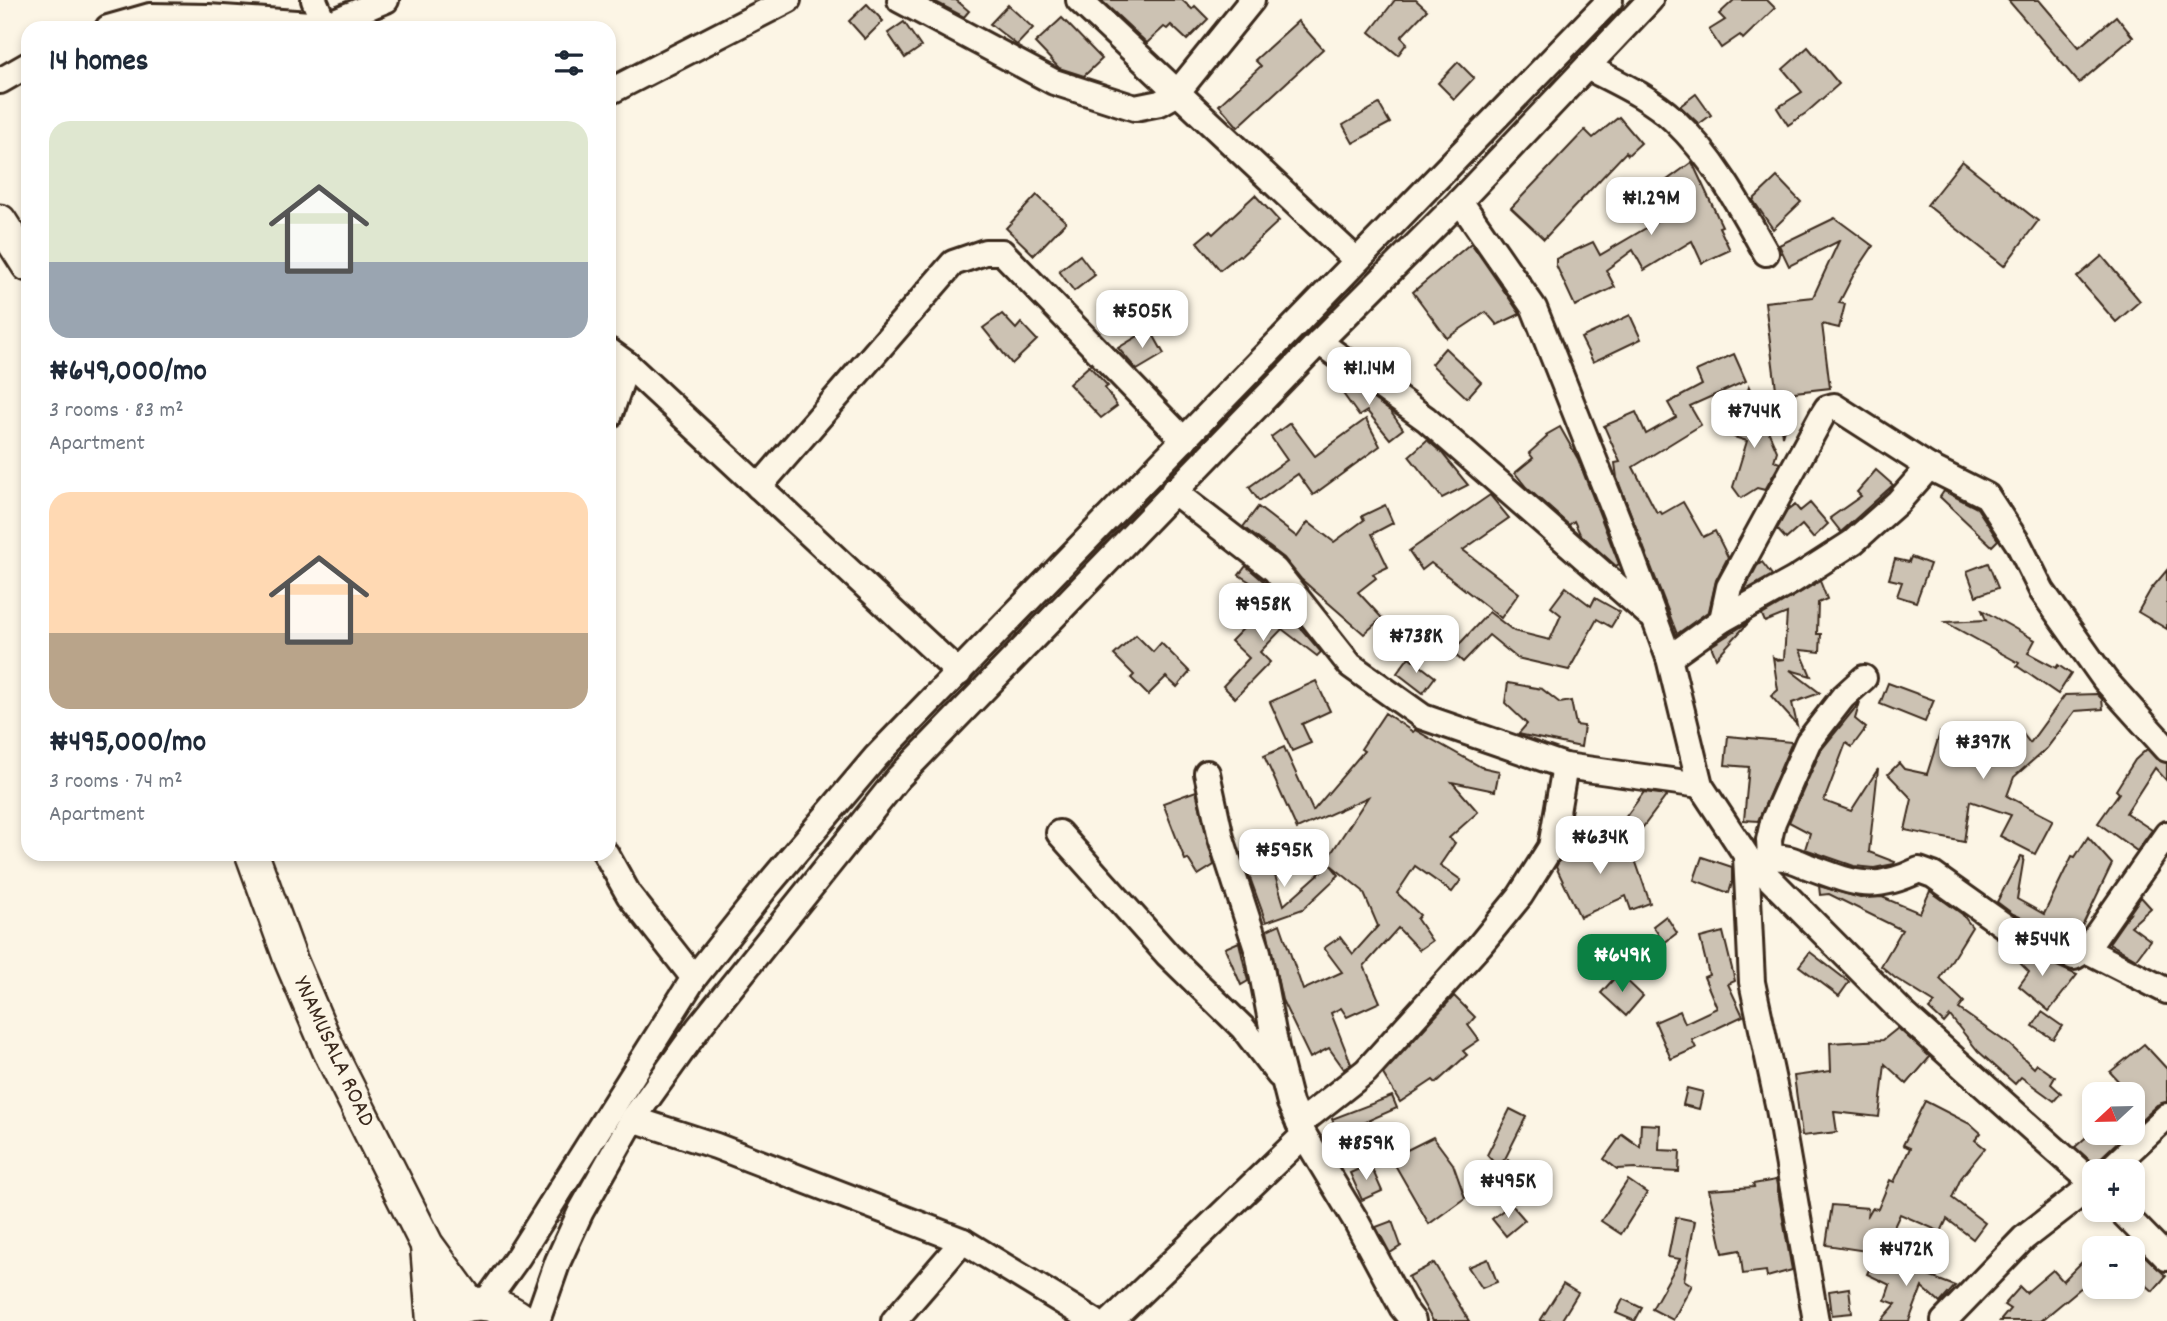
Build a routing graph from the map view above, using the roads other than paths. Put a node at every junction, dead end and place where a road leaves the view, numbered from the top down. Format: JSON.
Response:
{"nodes":[{"id":1,"x":314,"y":0,"type":"edge"},
{"id":2,"x":386,"y":0,"type":"edge"},
{"id":3,"x":788,"y":0,"type":"edge"},
{"id":4,"x":900,"y":0,"type":"edge"},
{"id":5,"x":1079,"y":0,"type":"edge"},
{"id":6,"x":1252,"y":0,"type":"edge"},
{"id":7,"x":1610,"y":0,"type":"edge"},
{"id":8,"x":1650,"y":0,"type":"edge"},
{"id":9,"x":132,"y":21,"type":"edge"},
{"id":10,"x":255,"y":21,"type":"edge"},
{"id":11,"x":323,"y":21,"type":"edge"},
{"id":12,"x":339,"y":21,"type":"edge"},
{"id":13,"x":1587,"y":66,"type":"junction"},
{"id":14,"x":21,"y":69,"type":"edge"},
{"id":15,"x":0,"y":81,"type":"edge"},
{"id":16,"x":616,"y":88,"type":"edge"},
{"id":17,"x":1176,"y":93,"type":"junction"},
{"id":18,"x":1460,"y":201,"type":"junction"},
{"id":19,"x":0,"y":221,"type":"edge"},
{"id":20,"x":1766,"y":253,"type":"dead end"},
{"id":21,"x":21,"y":254,"type":"edge"},
{"id":22,"x":1356,"y":260,"type":"junction"},
{"id":23,"x":1319,"y":342,"type":"junction"},
{"id":24,"x":618,"y":358,"type":"edge"},
{"id":25,"x":1184,"y":440,"type":"junction"},
{"id":26,"x":1929,"y":467,"type":"junction"},
{"id":27,"x":760,"y":487,"type":"junction"},
{"id":28,"x":1173,"y":491,"type":"junction"},
{"id":29,"x":1652,"y":617,"type":"junction"},
{"id":30,"x":1722,"y":620,"type":"junction"},
{"id":31,"x":1669,"y":658,"type":"junction"},
{"id":32,"x":959,"y":673,"type":"junction"},
{"id":33,"x":1864,"y":678,"type":"dead end"},
{"id":34,"x":2167,"y":749,"type":"edge"},
{"id":35,"x":1565,"y":766,"type":"junction"},
{"id":36,"x":1207,"y":773,"type":"dead end"},
{"id":37,"x":1700,"y":785,"type":"junction"},
{"id":38,"x":1059,"y":833,"type":"dead end"},
{"id":39,"x":2167,"y":834,"type":"edge"},
{"id":40,"x":255,"y":861,"type":"edge"},
{"id":41,"x":610,"y":861,"type":"edge"},
{"id":42,"x":1759,"y":862,"type":"junction"},
{"id":43,"x":2086,"y":950,"type":"junction"},
{"id":44,"x":694,"y":978,"type":"junction"},
{"id":45,"x":2167,"y":991,"type":"edge"},
{"id":46,"x":1284,"y":1081,"type":"junction"},
{"id":47,"x":2167,"y":1116,"type":"edge"},
{"id":48,"x":633,"y":1119,"type":"junction"},
{"id":49,"x":1301,"y":1129,"type":"junction"},
{"id":50,"x":2121,"y":1159,"type":"edge"},
{"id":51,"x":2082,"y":1173,"type":"edge"},
{"id":52,"x":2082,"y":1193,"type":"edge"},
{"id":53,"x":2132,"y":1222,"type":"edge"},
{"id":54,"x":963,"y":1241,"type":"junction"},
{"id":55,"x":427,"y":1245,"type":"junction"},
{"id":56,"x":2167,"y":1258,"type":"edge"},
{"id":57,"x":477,"y":1303,"type":"junction"},
{"id":58,"x":433,"y":1321,"type":"edge"},
{"id":59,"x":439,"y":1321,"type":"edge"},
{"id":60,"x":524,"y":1321,"type":"edge"},
{"id":61,"x":537,"y":1321,"type":"edge"},
{"id":62,"x":894,"y":1321,"type":"edge"},
{"id":63,"x":1094,"y":1321,"type":"edge"},
{"id":64,"x":1111,"y":1321,"type":"edge"},
{"id":65,"x":1413,"y":1321,"type":"edge"},
{"id":66,"x":1816,"y":1321,"type":"edge"},
{"id":67,"x":1944,"y":1321,"type":"edge"}],
"edges":[{"from":1,"to":11,"type":"street"},
{"from":2,"to":12,"type":"street"},
{"from":3,"to":16,"type":"street"},
{"from":4,"to":17,"type":"street"},
{"from":5,"to":17,"type":"street"},
{"from":6,"to":17,"type":"street"},
{"from":7,"to":22,"type":"street"},
{"from":8,"to":13,"type":"street"},
{"from":9,"to":10,"type":"street"},
{"from":13,"to":18,"type":"street"},
{"from":13,"to":20,"type":"street"},
{"from":14,"to":15,"type":"street"},
{"from":17,"to":22,"type":"street"},
{"from":18,"to":23,"type":"street"},
{"from":18,"to":29,"type":"street"},
{"from":19,"to":21,"type":"main road"},
{"from":22,"to":25,"type":"street"},
{"from":23,"to":28,"type":"street"},
{"from":23,"to":29,"type":"street"},
{"from":24,"to":27,"type":"street"},
{"from":25,"to":27,"type":"street"},
{"from":25,"to":32,"type":"street"},
{"from":26,"to":30,"type":"street"},
{"from":26,"to":30,"type":"street"},
{"from":26,"to":34,"type":"street"},
{"from":27,"to":32,"type":"street"},
{"from":28,"to":35,"type":"street"},
{"from":28,"to":48,"type":"street"},
{"from":29,"to":31,"type":"street"},
{"from":30,"to":31,"type":"street"},
{"from":31,"to":37,"type":"street"},
{"from":32,"to":44,"type":"street"},
{"from":33,"to":42,"type":"street"},
{"from":35,"to":37,"type":"street"},
{"from":35,"to":49,"type":"street"},
{"from":36,"to":46,"type":"street"},
{"from":37,"to":42,"type":"street"},
{"from":38,"to":46,"type":"street"},
{"from":39,"to":43,"type":"street"},
{"from":40,"to":55,"type":"main road","name":"YNAMUSALA ROAD"},
{"from":41,"to":44,"type":"street"},
{"from":42,"to":43,"type":"street"},
{"from":42,"to":51,"type":"street"},
{"from":42,"to":66,"type":"street"},
{"from":43,"to":45,"type":"street"},
{"from":44,"to":57,"type":"street"},
{"from":46,"to":49,"type":"street"},
{"from":47,"to":50,"type":"street"},
{"from":48,"to":54,"type":"street"},
{"from":48,"to":61,"type":"street"},
{"from":49,"to":64,"type":"street"},
{"from":49,"to":65,"type":"street"},
{"from":52,"to":67,"type":"street"},
{"from":53,"to":56,"type":"street"},
{"from":54,"to":62,"type":"street"},
{"from":54,"to":63,"type":"street"},
{"from":55,"to":57,"type":"main road"},
{"from":55,"to":58,"type":"main road"},
{"from":57,"to":59,"type":"main road"},
{"from":57,"to":60,"type":"main road"}]}
